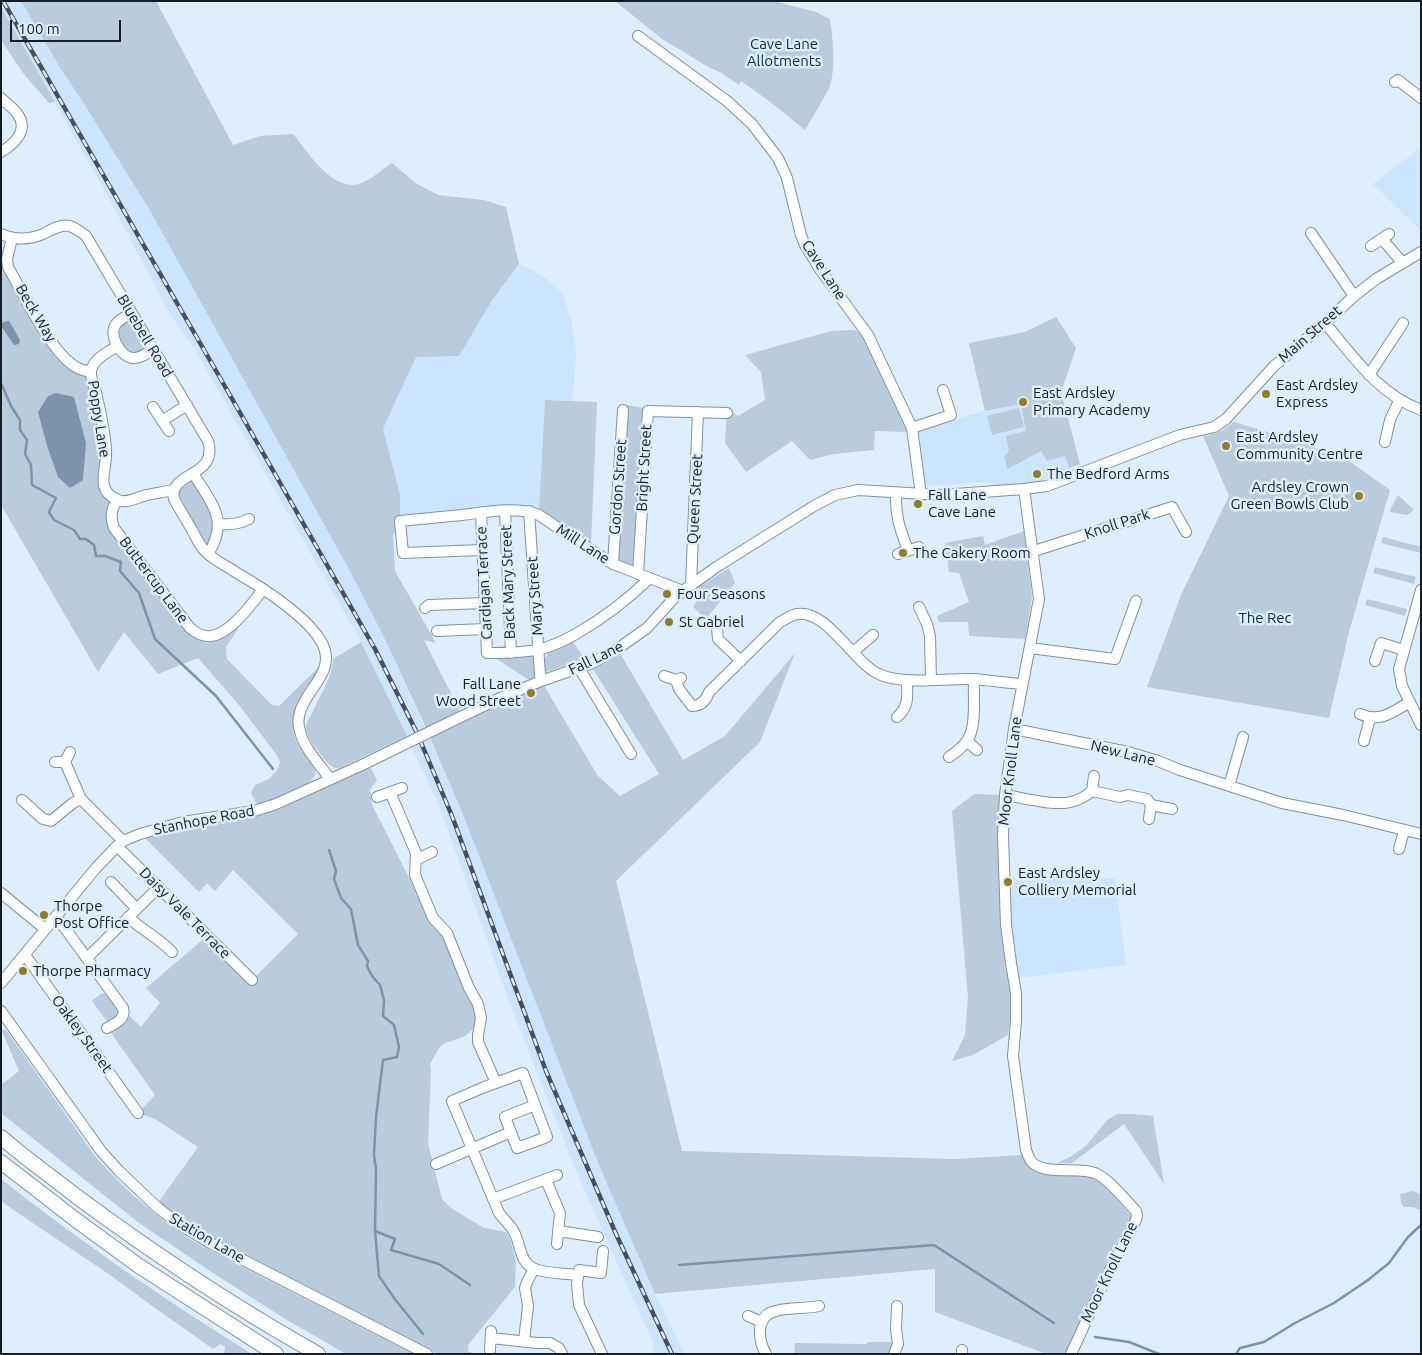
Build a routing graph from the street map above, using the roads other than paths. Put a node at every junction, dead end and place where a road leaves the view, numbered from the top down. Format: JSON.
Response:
{"nodes":[{"id":1,"x":638,"y":36,"type":"dead end"},
{"id":2,"x":1395,"y":82,"type":"dead end"},
{"id":3,"x":1,"y":98,"type":"edge"},
{"id":4,"x":1421,"y":98,"type":"edge"},
{"id":5,"x":1,"y":152,"type":"edge"},
{"id":6,"x":1311,"y":233,"type":"dead end"},
{"id":7,"x":1,"y":234,"type":"edge"},
{"id":8,"x":12,"y":238,"type":"junction"},
{"id":9,"x":1371,"y":246,"type":"dead end"},
{"id":10,"x":1421,"y":252,"type":"edge"},
{"id":11,"x":1402,"y":262,"type":"junction"},
{"id":12,"x":1354,"y":296,"type":"junction"},
{"id":13,"x":132,"y":313,"type":"junction"},
{"id":14,"x":1325,"y":323,"type":"junction"},
{"id":15,"x":1403,"y":323,"type":"dead end"},
{"id":16,"x":118,"y":346,"type":"junction"},
{"id":17,"x":154,"y":349,"type":"junction"},
{"id":18,"x":91,"y":372,"type":"junction"},
{"id":19,"x":1369,"y":375,"type":"junction"},
{"id":20,"x":943,"y":390,"type":"dead end"},
{"id":21,"x":1399,"y":401,"type":"junction"},
{"id":22,"x":187,"y":405,"type":"junction"},
{"id":23,"x":153,"y":406,"type":"dead end"},
{"id":24,"x":1420,"y":409,"type":"edge"},
{"id":25,"x":623,"y":410,"type":"dead end"},
{"id":26,"x":698,"y":412,"type":"junction"},
{"id":27,"x":727,"y":413,"type":"dead end"},
{"id":28,"x":162,"y":421,"type":"junction"},
{"id":29,"x":912,"y":428,"type":"junction"},
{"id":30,"x":169,"y":431,"type":"dead end"},
{"id":31,"x":1385,"y":442,"type":"dead end"},
{"id":32,"x":197,"y":471,"type":"junction"},
{"id":33,"x":1024,"y":489,"type":"junction"},
{"id":34,"x":173,"y":490,"type":"junction"},
{"id":35,"x":896,"y":493,"type":"junction"},
{"id":36,"x":921,"y":494,"type":"junction"},
{"id":37,"x":117,"y":500,"type":"junction"},
{"id":38,"x":505,"y":511,"type":"junction"},
{"id":39,"x":529,"y":512,"type":"junction"},
{"id":40,"x":480,"y":513,"type":"junction"},
{"id":41,"x":249,"y":519,"type":"dead end"},
{"id":42,"x":219,"y":524,"type":"junction"},
{"id":43,"x":1186,"y":532,"type":"dead end"},
{"id":44,"x":918,"y":547,"type":"dead end"},
{"id":45,"x":482,"y":550,"type":"junction"},
{"id":46,"x":908,"y":550,"type":"junction"},
{"id":47,"x":1034,"y":551,"type":"junction"},
{"id":48,"x":208,"y":554,"type":"junction"},
{"id":49,"x":898,"y":554,"type":"dead end"},
{"id":50,"x":613,"y":564,"type":"junction"},
{"id":51,"x":638,"y":574,"type":"junction"},
{"id":52,"x":650,"y":578,"type":"junction"},
{"id":53,"x":687,"y":588,"type":"junction"},
{"id":54,"x":263,"y":589,"type":"junction"},
{"id":55,"x":1421,"y":590,"type":"edge"},
{"id":56,"x":1136,"y":601,"type":"dead end"},
{"id":57,"x":485,"y":603,"type":"junction"},
{"id":58,"x":919,"y":607,"type":"dead end"},
{"id":59,"x":425,"y":608,"type":"dead end"},
{"id":60,"x":717,"y":628,"type":"dead end"},
{"id":61,"x":486,"y":629,"type":"junction"},
{"id":62,"x":1410,"y":630,"type":"junction"},
{"id":63,"x":437,"y":631,"type":"dead end"},
{"id":64,"x":1421,"y":633,"type":"edge"},
{"id":65,"x":872,"y":635,"type":"dead end"},
{"id":66,"x":718,"y":640,"type":"junction"},
{"id":67,"x":709,"y":645,"type":"dead end"},
{"id":68,"x":1030,"y":648,"type":"junction"},
{"id":69,"x":539,"y":650,"type":"junction"},
{"id":70,"x":1404,"y":650,"type":"junction"},
{"id":71,"x":853,"y":652,"type":"junction"},
{"id":72,"x":511,"y":653,"type":"junction"},
{"id":73,"x":741,"y":661,"type":"junction"},
{"id":74,"x":1375,"y":661,"type":"dead end"},
{"id":75,"x":579,"y":668,"type":"junction"},
{"id":76,"x":664,"y":676,"type":"dead end"},
{"id":77,"x":974,"y":679,"type":"junction"},
{"id":78,"x":541,"y":680,"type":"junction"},
{"id":79,"x":907,"y":680,"type":"junction"},
{"id":80,"x":931,"y":680,"type":"junction"},
{"id":81,"x":1022,"y":684,"type":"junction"},
{"id":82,"x":1410,"y":702,"type":"junction"},
{"id":83,"x":897,"y":716,"type":"dead end"},
{"id":84,"x":1421,"y":725,"type":"edge"},
{"id":85,"x":1014,"y":730,"type":"junction"},
{"id":86,"x":1243,"y":737,"type":"dead end"},
{"id":87,"x":967,"y":741,"type":"junction"},
{"id":88,"x":1364,"y":741,"type":"dead end"},
{"id":89,"x":977,"y":750,"type":"dead end"},
{"id":90,"x":631,"y":754,"type":"dead end"},
{"id":91,"x":949,"y":757,"type":"dead end"},
{"id":92,"x":63,"y":759,"type":"dead end"},
{"id":93,"x":362,"y":764,"type":"joint"},
{"id":94,"x":1094,"y":776,"type":"dead end"},
{"id":95,"x":330,"y":779,"type":"junction"},
{"id":96,"x":1229,"y":786,"type":"junction"},
{"id":97,"x":402,"y":788,"type":"dead end"},
{"id":98,"x":1092,"y":791,"type":"junction"},
{"id":99,"x":390,"y":792,"type":"junction"},
{"id":100,"x":1005,"y":795,"type":"junction"},
{"id":101,"x":377,"y":797,"type":"dead end"},
{"id":102,"x":81,"y":799,"type":"junction"},
{"id":103,"x":22,"y":800,"type":"dead end"},
{"id":104,"x":1152,"y":805,"type":"junction"},
{"id":105,"x":1172,"y":809,"type":"dead end"},
{"id":106,"x":1149,"y":819,"type":"dead end"},
{"id":107,"x":1404,"y":831,"type":"junction"},
{"id":108,"x":1421,"y":834,"type":"edge"},
{"id":109,"x":120,"y":843,"type":"junction"},
{"id":110,"x":1399,"y":849,"type":"dead end"},
{"id":111,"x":432,"y":852,"type":"dead end"},
{"id":112,"x":416,"y":858,"type":"junction"},
{"id":113,"x":111,"y":882,"type":"dead end"},
{"id":114,"x":159,"y":887,"type":"junction"},
{"id":115,"x":1,"y":892,"type":"edge"},
{"id":116,"x":136,"y":909,"type":"junction"},
{"id":117,"x":56,"y":916,"type":"junction"},
{"id":118,"x":128,"y":917,"type":"junction"},
{"id":119,"x":45,"y":929,"type":"junction"},
{"id":120,"x":172,"y":952,"type":"dead end"},
{"id":121,"x":25,"y":955,"type":"junction"},
{"id":122,"x":87,"y":958,"type":"junction"},
{"id":123,"x":252,"y":980,"type":"dead end"},
{"id":124,"x":1,"y":983,"type":"edge"},
{"id":125,"x":1,"y":1011,"type":"edge"},
{"id":126,"x":107,"y":1028,"type":"dead end"},
{"id":127,"x":496,"y":1083,"type":"junction"},
{"id":128,"x":535,"y":1105,"type":"junction"},
{"id":129,"x":138,"y":1113,"type":"dead end"},
{"id":130,"x":1,"y":1129,"type":"edge"},
{"id":131,"x":511,"y":1132,"type":"junction"},
{"id":132,"x":1,"y":1137,"type":"edge"},
{"id":133,"x":472,"y":1149,"type":"junction"},
{"id":134,"x":1,"y":1162,"type":"edge"},
{"id":135,"x":436,"y":1164,"type":"dead end"},
{"id":136,"x":558,"y":1175,"type":"dead end"},
{"id":137,"x":546,"y":1180,"type":"junction"},
{"id":138,"x":64,"y":1186,"type":"junction"},
{"id":139,"x":493,"y":1199,"type":"junction"},
{"id":140,"x":558,"y":1231,"type":"junction"},
{"id":141,"x":598,"y":1237,"type":"dead end"},
{"id":142,"x":557,"y":1244,"type":"dead end"},
{"id":143,"x":603,"y":1251,"type":"dead end"},
{"id":144,"x":534,"y":1269,"type":"junction"},
{"id":145,"x":578,"y":1272,"type":"junction"},
{"id":146,"x":819,"y":1306,"type":"dead end"},
{"id":147,"x":897,"y":1306,"type":"dead end"},
{"id":148,"x":748,"y":1316,"type":"dead end"},
{"id":149,"x":762,"y":1322,"type":"junction"},
{"id":150,"x":524,"y":1341,"type":"junction"},
{"id":151,"x":490,"y":1350,"type":"dead end"},
{"id":152,"x":564,"y":1353,"type":"edge"},
{"id":153,"x":276,"y":1354,"type":"edge"},
{"id":154,"x":318,"y":1354,"type":"edge"},
{"id":155,"x":427,"y":1354,"type":"edge"},
{"id":156,"x":602,"y":1354,"type":"edge"},
{"id":157,"x":766,"y":1354,"type":"edge"},
{"id":158,"x":894,"y":1354,"type":"edge"},
{"id":159,"x":1071,"y":1354,"type":"edge"}],
"edges":[{"from":1,"to":29,"type":"street","name":"Cave Lane"},
{"from":2,"to":4,"type":"street"},
{"from":3,"to":5,"type":"street"},
{"from":6,"to":12,"type":"street"},
{"from":7,"to":8,"type":"street"},
{"from":8,"to":13,"type":"street","name":"Bluebell Road"},
{"from":8,"to":18,"type":"street","name":"Beck Way"},
{"from":9,"to":11,"type":"street"},
{"from":10,"to":11,"type":"street","name":"Main Street"},
{"from":11,"to":12,"type":"street","name":"Main Street"},
{"from":12,"to":14,"type":"street","name":"Main Street"},
{"from":13,"to":16,"type":"street"},
{"from":13,"to":17,"type":"street","name":"Bluebell Road"},
{"from":14,"to":19,"type":"street"},
{"from":14,"to":33,"type":"street","name":"Main Street"},
{"from":15,"to":19,"type":"street"},
{"from":16,"to":17,"type":"street"},
{"from":16,"to":18,"type":"street","name":"Poppy Lane"},
{"from":17,"to":22,"type":"street","name":"Bluebell Road"},
{"from":18,"to":37,"type":"street","name":"Poppy Lane"},
{"from":19,"to":21,"type":"street"},
{"from":20,"to":29,"type":"street"},
{"from":21,"to":24,"type":"street"},
{"from":21,"to":31,"type":"street"},
{"from":22,"to":28,"type":"street"},
{"from":22,"to":32,"type":"street","name":"Bluebell Road"},
{"from":23,"to":28,"type":"street"},
{"from":25,"to":50,"type":"street","name":"Gordon Street"},
{"from":26,"to":27,"type":"street","name":"Bright Street"},
{"from":26,"to":51,"type":"street","name":"Bright Street"},
{"from":26,"to":53,"type":"street","name":"Queen Street"},
{"from":28,"to":30,"type":"street"},
{"from":29,"to":36,"type":"street","name":"Cave Lane"},
{"from":32,"to":34,"type":"street"},
{"from":32,"to":42,"type":"street"},
{"from":33,"to":36,"type":"street","name":"Main Street"},
{"from":33,"to":47,"type":"street","name":"Moor Knoll Lane"},
{"from":34,"to":37,"type":"street"},
{"from":34,"to":48,"type":"street"},
{"from":35,"to":36,"type":"street","name":"Fall Lane"},
{"from":35,"to":46,"type":"street"},
{"from":35,"to":53,"type":"street","name":"Fall Lane"},
{"from":37,"to":54,"type":"street","name":"Buttercup Lane"},
{"from":38,"to":39,"type":"street","name":"Mill Lane"},
{"from":38,"to":40,"type":"street","name":"Mill Lane"},
{"from":38,"to":72,"type":"street","name":"Back Mary Street"},
{"from":39,"to":50,"type":"street","name":"Mill Lane"},
{"from":39,"to":69,"type":"street","name":"Mary Street"},
{"from":40,"to":45,"type":"street","name":"Cardigan Terrace"},
{"from":40,"to":45,"type":"street","name":"Mill Lane"},
{"from":41,"to":42,"type":"street"},
{"from":42,"to":48,"type":"street"},
{"from":43,"to":47,"type":"street","name":"Knoll Park"},
{"from":44,"to":46,"type":"street"},
{"from":45,"to":57,"type":"street","name":"Cardigan Terrace"},
{"from":46,"to":49,"type":"street"},
{"from":47,"to":68,"type":"street","name":"Moor Knoll Lane"},
{"from":48,"to":54,"type":"street"},
{"from":50,"to":51,"type":"street","name":"Mill Lane"},
{"from":51,"to":52,"type":"street","name":"Mill Lane"},
{"from":52,"to":53,"type":"street","name":"Mill Lane"},
{"from":52,"to":69,"type":"street"},
{"from":53,"to":75,"type":"street","name":"Fall Lane"},
{"from":54,"to":95,"type":"street"},
{"from":55,"to":62,"type":"street"},
{"from":56,"to":68,"type":"street"},
{"from":57,"to":59,"type":"street"},
{"from":57,"to":61,"type":"street","name":"Cardigan Terrace"},
{"from":58,"to":80,"type":"street"},
{"from":60,"to":66,"type":"street"},
{"from":61,"to":63,"type":"street"},
{"from":61,"to":72,"type":"street","name":"Cardigan Terrace"},
{"from":62,"to":64,"type":"street"},
{"from":62,"to":70,"type":"street"},
{"from":65,"to":71,"type":"street"},
{"from":66,"to":67,"type":"street"},
{"from":66,"to":73,"type":"street"},
{"from":68,"to":81,"type":"street","name":"Moor Knoll Lane"},
{"from":69,"to":72,"type":"street"},
{"from":69,"to":78,"type":"street","name":"Mary Street"},
{"from":70,"to":74,"type":"street"},
{"from":70,"to":82,"type":"street"},
{"from":71,"to":73,"type":"street"},
{"from":71,"to":79,"type":"street"},
{"from":73,"to":76,"type":"street"},
{"from":75,"to":78,"type":"street","name":"Fall Lane"},
{"from":75,"to":90,"type":"street"},
{"from":77,"to":80,"type":"street"},
{"from":77,"to":81,"type":"street"},
{"from":77,"to":87,"type":"street"},
{"from":78,"to":93,"type":"street","name":"Fall Lane","bridge":true},
{"from":79,"to":80,"type":"street"},
{"from":79,"to":83,"type":"street"},
{"from":81,"to":85,"type":"street","name":"Moor Knoll Lane"},
{"from":82,"to":84,"type":"street"},
{"from":82,"to":88,"type":"street"},
{"from":85,"to":96,"type":"street","name":"New Lane"},
{"from":85,"to":100,"type":"street","name":"Moor Knoll Lane"},
{"from":86,"to":96,"type":"street"},
{"from":87,"to":89,"type":"street"},
{"from":87,"to":91,"type":"street"},
{"from":92,"to":102,"type":"street"},
{"from":93,"to":95,"type":"street","name":"Stanhope Road"},
{"from":94,"to":98,"type":"street"},
{"from":95,"to":109,"type":"street","name":"Stanhope Road"},
{"from":96,"to":107,"type":"street","name":"New Lane"},
{"from":97,"to":99,"type":"street"},
{"from":98,"to":100,"type":"street"},
{"from":98,"to":104,"type":"street"},
{"from":99,"to":101,"type":"street"},
{"from":99,"to":112,"type":"street"},
{"from":100,"to":159,"type":"street","name":"Moor Knoll Lane"},
{"from":102,"to":103,"type":"street"},
{"from":102,"to":109,"type":"street","name":"Daisy Vale Terrace"},
{"from":104,"to":105,"type":"street"},
{"from":104,"to":106,"type":"street"},
{"from":107,"to":108,"type":"street","name":"New Lane"},
{"from":107,"to":110,"type":"street"},
{"from":109,"to":114,"type":"street","name":"Daisy Vale Terrace"},
{"from":109,"to":117,"type":"street","name":"Stanhope Road"},
{"from":111,"to":112,"type":"street"},
{"from":112,"to":127,"type":"street"},
{"from":113,"to":116,"type":"street"},
{"from":114,"to":116,"type":"street"},
{"from":114,"to":123,"type":"street","name":"Daisy Vale Terrace"},
{"from":115,"to":119,"type":"street"},
{"from":116,"to":118,"type":"street"},
{"from":117,"to":119,"type":"street","name":"Stanhope Road"},
{"from":117,"to":122,"type":"street"},
{"from":118,"to":120,"type":"street"},
{"from":118,"to":122,"type":"street"},
{"from":119,"to":121,"type":"street","name":"Stanhope Road"},
{"from":121,"to":124,"type":"street","name":"Stanhope Road"},
{"from":121,"to":129,"type":"street","name":"Oakley Street"},
{"from":122,"to":126,"type":"street"},
{"from":125,"to":155,"type":"street","name":"Station Lane"},
{"from":127,"to":128,"type":"street"},
{"from":127,"to":133,"type":"street"},
{"from":128,"to":131,"type":"street"},
{"from":128,"to":131,"type":"street"},
{"from":130,"to":138,"type":"highway"},
{"from":131,"to":133,"type":"street"},
{"from":132,"to":138,"type":"highway"},
{"from":133,"to":135,"type":"street"},
{"from":133,"to":139,"type":"street"},
{"from":134,"to":153,"type":"highway"},
{"from":136,"to":137,"type":"street"},
{"from":137,"to":139,"type":"street"},
{"from":137,"to":140,"type":"street"},
{"from":138,"to":154,"type":"highway"},
{"from":139,"to":144,"type":"street"},
{"from":140,"to":141,"type":"street"},
{"from":140,"to":142,"type":"street"},
{"from":143,"to":145,"type":"street"},
{"from":144,"to":145,"type":"street"},
{"from":144,"to":150,"type":"street"},
{"from":145,"to":156,"type":"street"},
{"from":146,"to":149,"type":"street"},
{"from":147,"to":158,"type":"street"},
{"from":148,"to":149,"type":"street"},
{"from":149,"to":157,"type":"street"},
{"from":150,"to":151,"type":"street"},
{"from":150,"to":152,"type":"street"}]}
